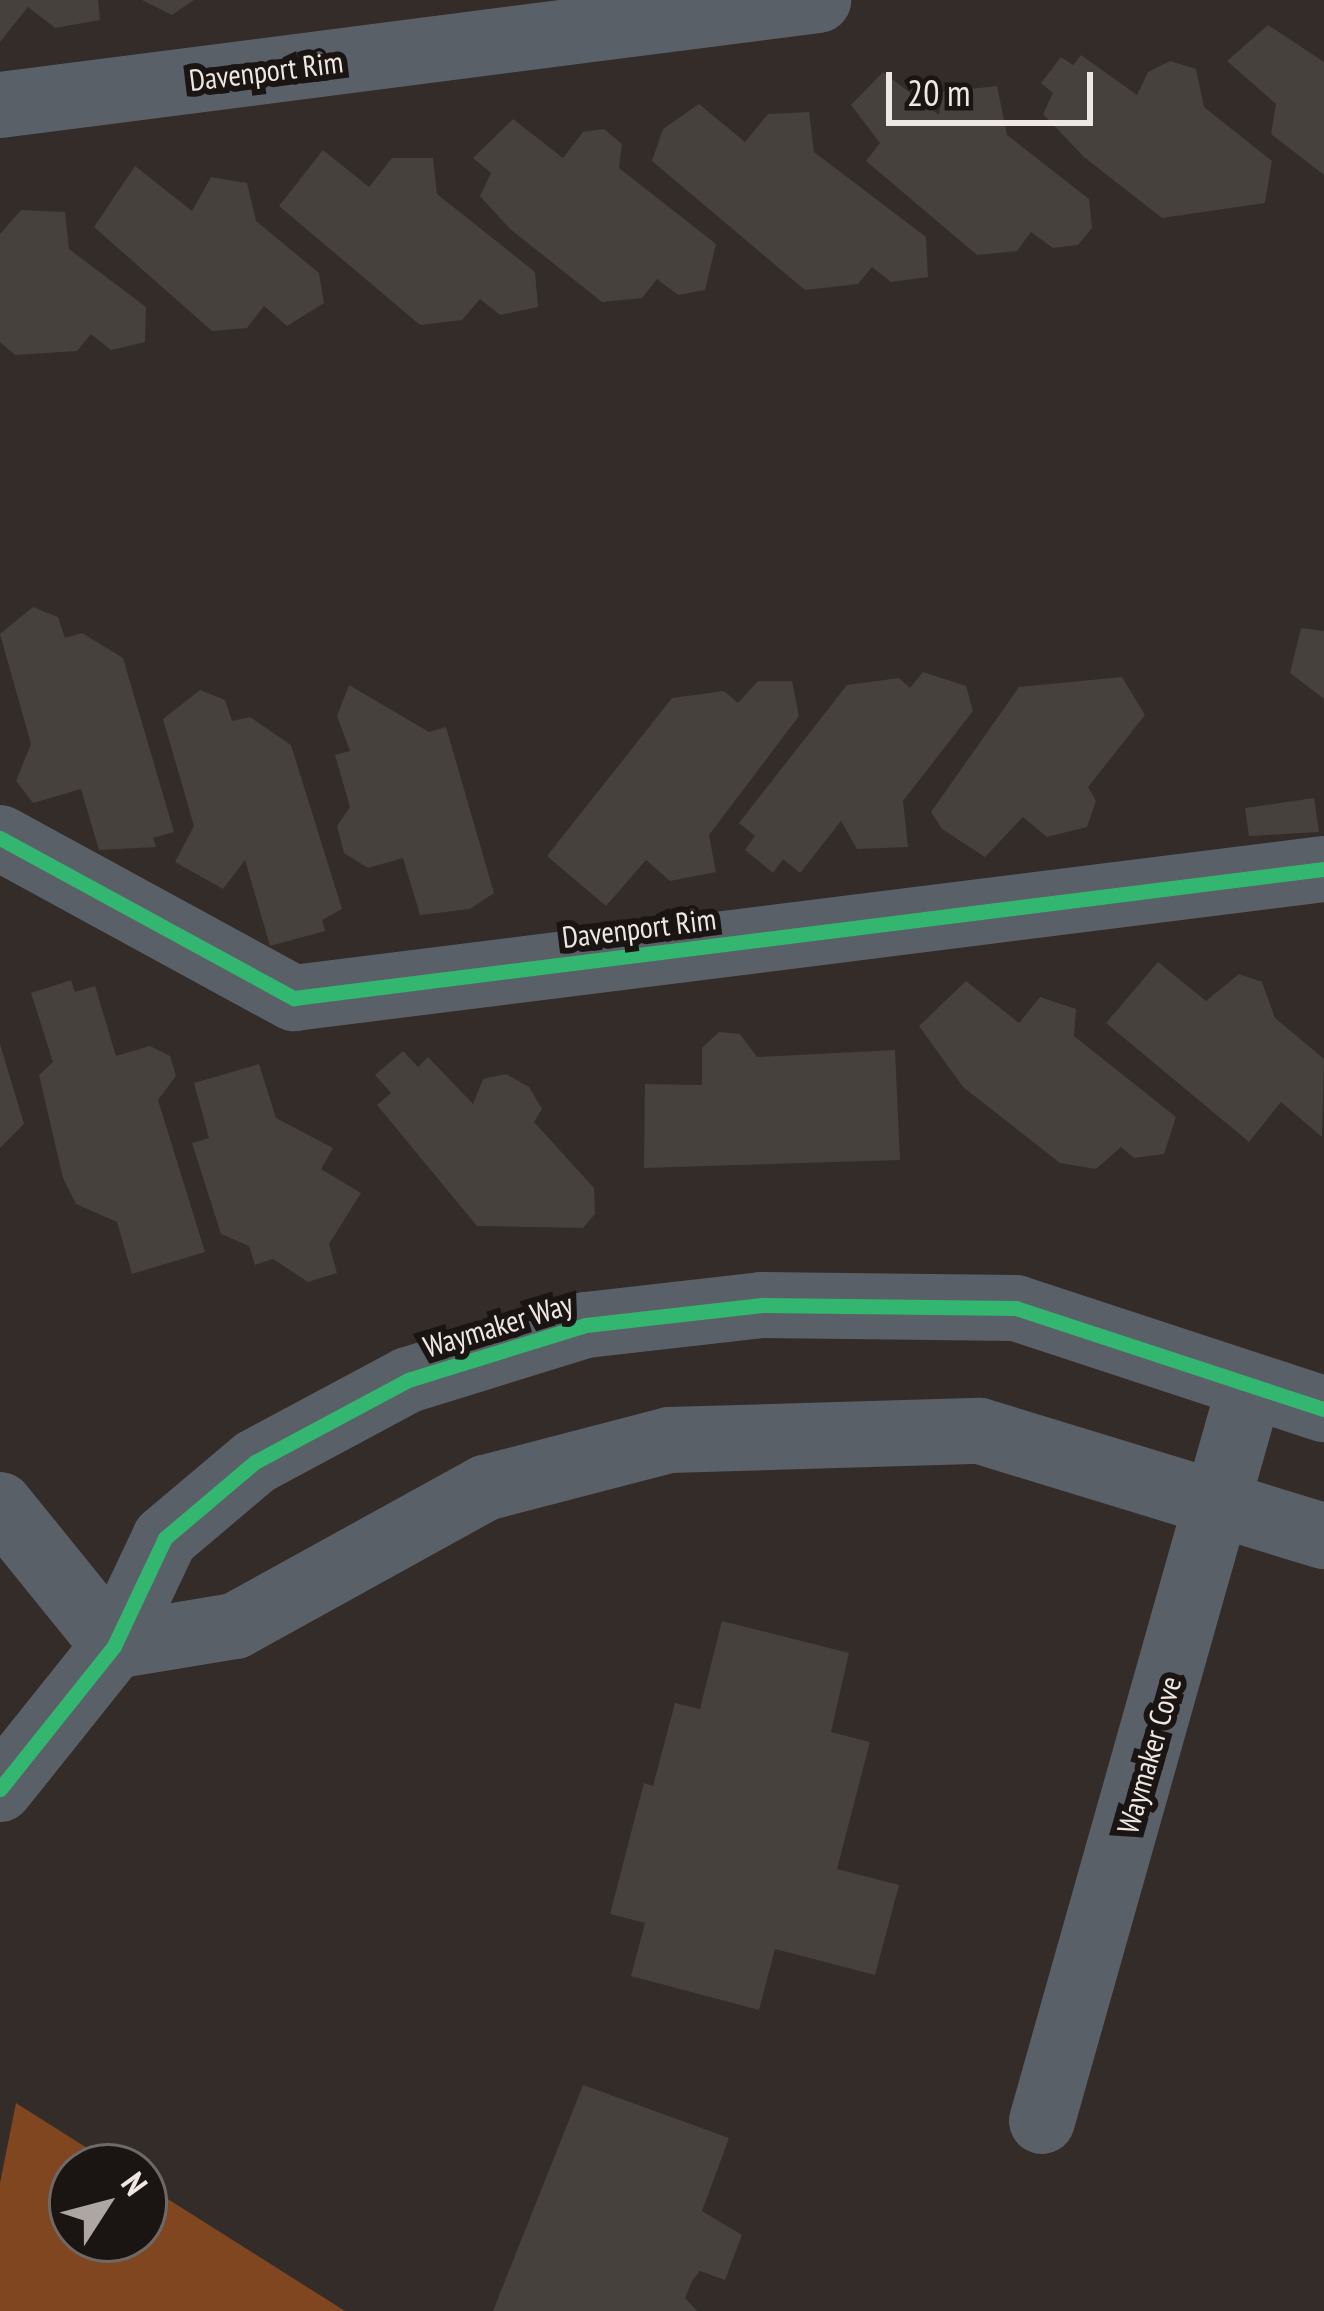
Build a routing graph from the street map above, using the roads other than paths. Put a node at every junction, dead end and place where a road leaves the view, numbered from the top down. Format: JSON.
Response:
{"nodes":[{"id":1,"x":818,"y":0,"type":"edge"},
{"id":2,"x":0,"y":104,"type":"edge"},
{"id":3,"x":0,"y":838,"type":"edge"},
{"id":4,"x":1324,"y":869,"type":"edge"},
{"id":5,"x":1250,"y":1386,"type":"junction"},
{"id":6,"x":1324,"y":1409,"type":"edge"},
{"id":7,"x":0,"y":1505,"type":"edge"},
{"id":8,"x":1221,"y":1510,"type":"junction"},
{"id":9,"x":1324,"y":1536,"type":"edge"},
{"id":10,"x":114,"y":1646,"type":"junction"},
{"id":11,"x":0,"y":1789,"type":"edge"},
{"id":12,"x":1042,"y":2121,"type":"dead end"}],
"edges":[{"from":1,"to":2,"type":"street","name":"Davenport Rim"},
{"from":3,"to":4,"type":"street","name":"Davenport Rim"},
{"from":5,"to":6,"type":"street","name":"Waymaker Way"},
{"from":5,"to":8,"type":"street","name":"Waymaker Cove"},
{"from":5,"to":10,"type":"street","name":"Waymaker Way"},
{"from":7,"to":10,"type":"street"},
{"from":8,"to":9,"type":"street"},
{"from":8,"to":10,"type":"street"},
{"from":8,"to":12,"type":"street","name":"Waymaker Cove"},
{"from":10,"to":11,"type":"street","name":"Waymaker Way"}]}
